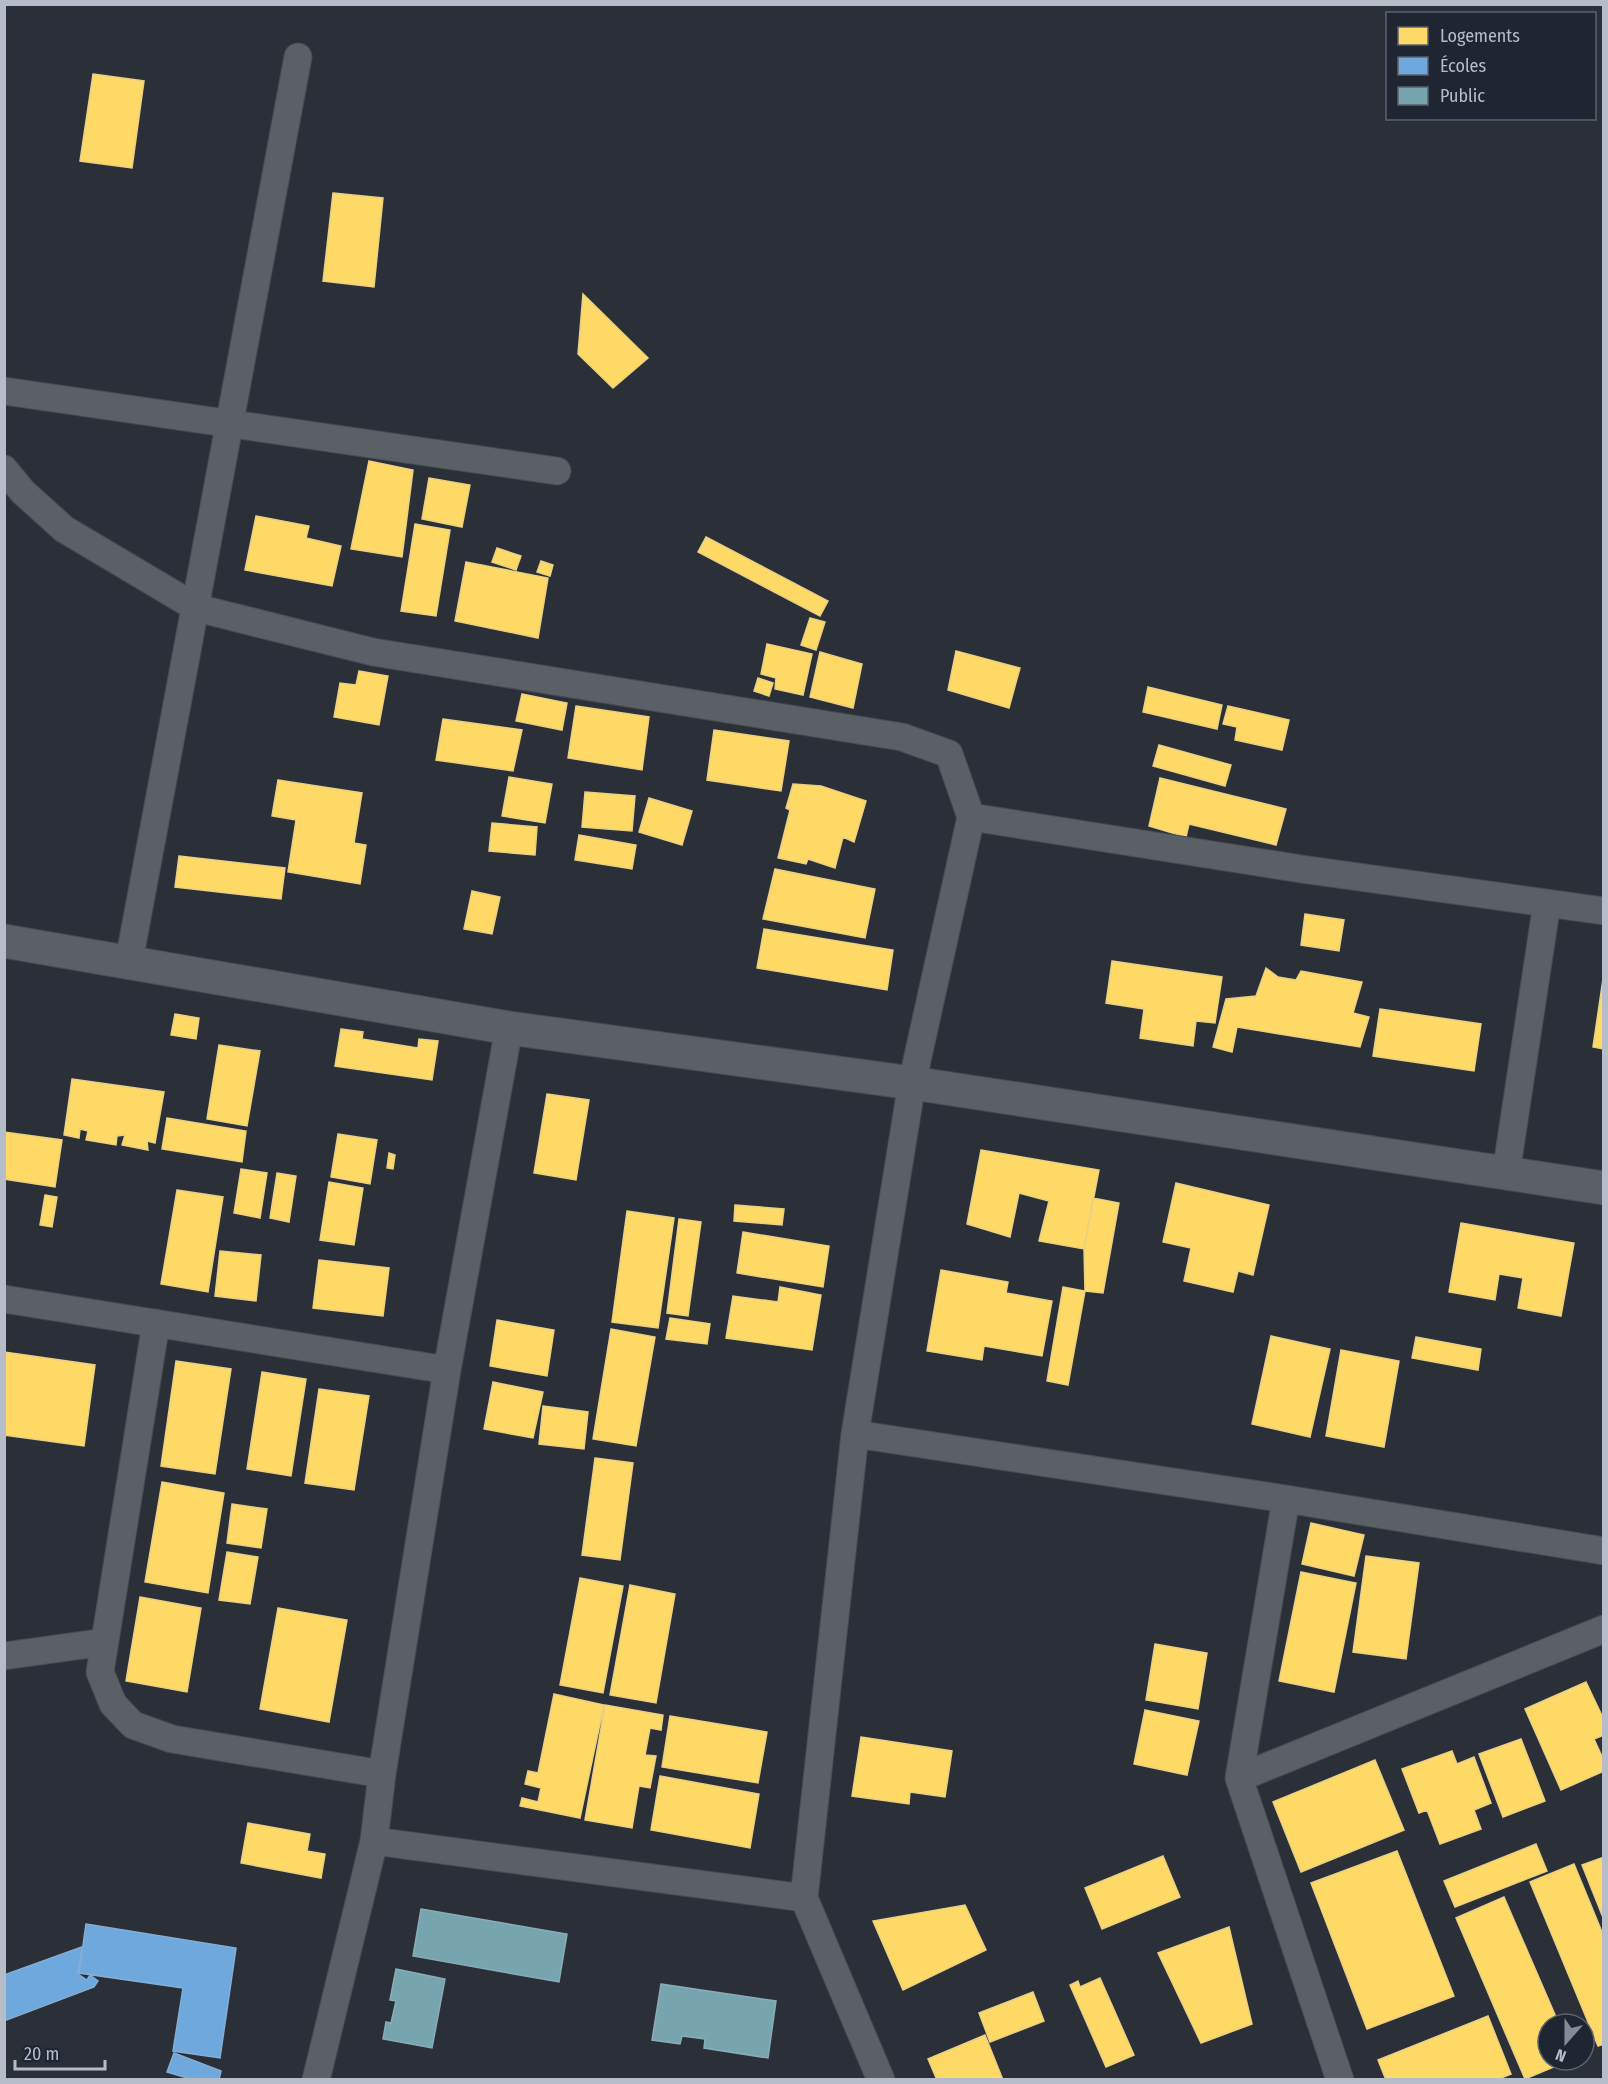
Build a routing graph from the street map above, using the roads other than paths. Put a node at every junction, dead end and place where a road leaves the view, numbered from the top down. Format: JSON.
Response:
{"nodes":[{"id":1,"x":298,"y":57,"type":"dead end"},
{"id":2,"x":4,"y":391,"type":"edge"},
{"id":3,"x":231,"y":423,"type":"junction"},
{"id":4,"x":4,"y":469,"type":"edge"},
{"id":5,"x":557,"y":471,"type":"dead end"},
{"id":6,"x":197,"y":608,"type":"junction"},
{"id":7,"x":971,"y":817,"type":"junction"},
{"id":8,"x":1547,"y":903,"type":"junction"},
{"id":9,"x":1604,"y":911,"type":"edge"},
{"id":10,"x":4,"y":941,"type":"edge"},
{"id":11,"x":129,"y":962,"type":"junction"},
{"id":12,"x":509,"y":1028,"type":"junction"},
{"id":13,"x":912,"y":1083,"type":"junction"},
{"id":14,"x":1506,"y":1173,"type":"junction"},
{"id":15,"x":1604,"y":1188,"type":"edge"},
{"id":16,"x":7,"y":1301,"type":"edge"},
{"id":17,"x":156,"y":1323,"type":"junction"},
{"id":18,"x":447,"y":1370,"type":"junction"},
{"id":19,"x":855,"y":1434,"type":"junction"},
{"id":20,"x":1286,"y":1499,"type":"junction"},
{"id":21,"x":1604,"y":1551,"type":"edge"},
{"id":22,"x":1604,"y":1629,"type":"edge"},
{"id":23,"x":105,"y":1642,"type":"junction"},
{"id":24,"x":4,"y":1656,"type":"edge"},
{"id":25,"x":382,"y":1774,"type":"junction"},
{"id":26,"x":1239,"y":1778,"type":"junction"},
{"id":27,"x":374,"y":1841,"type":"junction"},
{"id":28,"x":804,"y":1898,"type":"junction"},
{"id":29,"x":316,"y":2079,"type":"edge"},
{"id":30,"x":880,"y":2079,"type":"edge"},
{"id":31,"x":1340,"y":2079,"type":"edge"}],
"edges":[{"from":1,"to":3,"type":"street"},
{"from":2,"to":3,"type":"street"},
{"from":3,"to":5,"type":"street"},
{"from":3,"to":6,"type":"street"},
{"from":4,"to":6,"type":"street"},
{"from":6,"to":7,"type":"street"},
{"from":6,"to":11,"type":"street"},
{"from":7,"to":8,"type":"street"},
{"from":7,"to":13,"type":"street"},
{"from":8,"to":9,"type":"street"},
{"from":8,"to":14,"type":"street"},
{"from":10,"to":11,"type":"street"},
{"from":11,"to":12,"type":"street"},
{"from":12,"to":13,"type":"street"},
{"from":12,"to":18,"type":"street"},
{"from":13,"to":14,"type":"street"},
{"from":13,"to":19,"type":"street"},
{"from":14,"to":15,"type":"street"},
{"from":16,"to":17,"type":"street"},
{"from":17,"to":18,"type":"street"},
{"from":17,"to":23,"type":"street"},
{"from":18,"to":25,"type":"street"},
{"from":19,"to":20,"type":"street"},
{"from":19,"to":28,"type":"street"},
{"from":20,"to":21,"type":"street"},
{"from":20,"to":26,"type":"street"},
{"from":22,"to":26,"type":"street"},
{"from":23,"to":24,"type":"street"},
{"from":23,"to":25,"type":"street"},
{"from":25,"to":27,"type":"street"},
{"from":26,"to":31,"type":"street"},
{"from":27,"to":28,"type":"street"},
{"from":27,"to":29,"type":"street"},
{"from":28,"to":30,"type":"street"}]}
